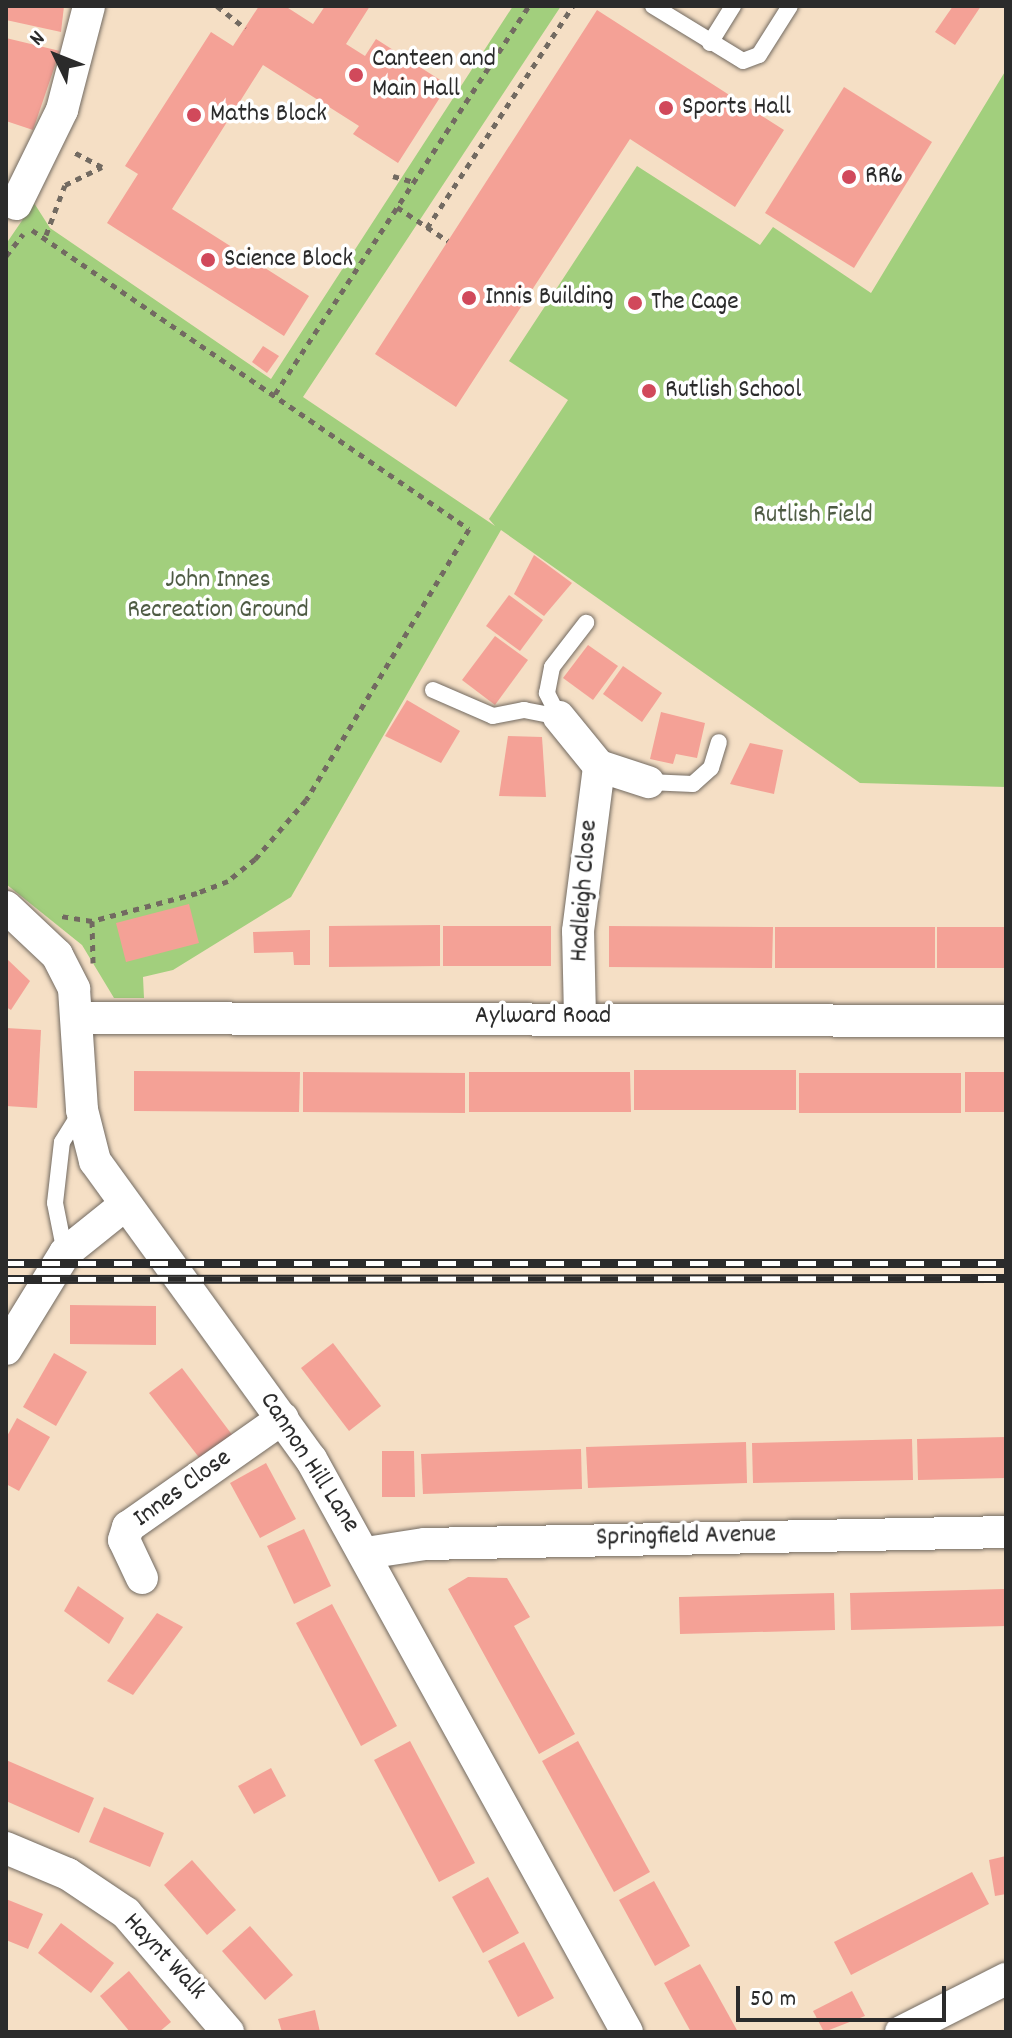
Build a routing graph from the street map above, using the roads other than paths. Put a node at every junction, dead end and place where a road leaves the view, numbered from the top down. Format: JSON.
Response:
{"nodes":[{"id":1,"x":89,"y":6,"type":"edge"},
{"id":2,"x":653,"y":6,"type":"edge"},
{"id":3,"x":733,"y":6,"type":"edge"},
{"id":4,"x":790,"y":6,"type":"edge"},
{"id":5,"x":710,"y":43,"type":"junction"},
{"id":6,"x":11,"y":211,"type":"edge"},
{"id":7,"x":586,"y":623,"type":"dead end"},
{"id":8,"x":433,"y":690,"type":"dead end"},
{"id":9,"x":559,"y":717,"type":"junction"},
{"id":10,"x":719,"y":742,"type":"dead end"},
{"id":11,"x":599,"y":766,"type":"junction"},
{"id":12,"x":648,"y":782,"type":"joint"},
{"id":13,"x":6,"y":907,"type":"edge"},
{"id":14,"x":580,"y":1017,"type":"junction"},
{"id":15,"x":79,"y":1018,"type":"junction"},
{"id":16,"x":1006,"y":1021,"type":"edge"},
{"id":17,"x":82,"y":1110,"type":"junction"},
{"id":18,"x":125,"y":1205,"type":"junction"},
{"id":19,"x":65,"y":1253,"type":"junction"},
{"id":20,"x":6,"y":1349,"type":"edge"},
{"id":21,"x":283,"y":1418,"type":"junction"},
{"id":22,"x":1006,"y":1532,"type":"edge"},
{"id":23,"x":366,"y":1553,"type":"junction"},
{"id":24,"x":142,"y":1578,"type":"dead end"},
{"id":25,"x":6,"y":1848,"type":"edge"},
{"id":26,"x":1006,"y":1979,"type":"edge"},
{"id":27,"x":228,"y":2032,"type":"edge"},
{"id":28,"x":627,"y":2032,"type":"edge"},
{"id":29,"x":901,"y":2032,"type":"edge"}],
"edges":[{"from":1,"to":6,"type":"street"},
{"from":2,"to":5,"type":"lane"},
{"from":3,"to":5,"type":"lane"},
{"from":4,"to":5,"type":"lane"},
{"from":7,"to":9,"type":"lane"},
{"from":8,"to":9,"type":"lane"},
{"from":9,"to":11,"type":"street"},
{"from":10,"to":12,"type":"lane"},
{"from":11,"to":12,"type":"street"},
{"from":11,"to":14,"type":"street","name":"Hadleigh Close"},
{"from":13,"to":15,"type":"street","name":"Cannon Hill Lane"},
{"from":14,"to":15,"type":"street","name":"Aylward Road"},
{"from":14,"to":16,"type":"street","name":"Aylward Road"},
{"from":15,"to":17,"type":"street","name":"Cannon Hill Lane"},
{"from":17,"to":18,"type":"street","name":"Cannon Hill Lane"},
{"from":17,"to":19,"type":"lane"},
{"from":18,"to":19,"type":"street"},
{"from":18,"to":21,"type":"street","name":"Cannon Hill Lane"},
{"from":19,"to":20,"type":"street"},
{"from":21,"to":23,"type":"street","name":"Cannon Hill Lane"},
{"from":21,"to":24,"type":"street","name":"Innes Close"},
{"from":22,"to":23,"type":"street","name":"Springfield Avenue"},
{"from":23,"to":28,"type":"street","name":"Cannon Hill Lane"},
{"from":25,"to":27,"type":"street","name":"Haynt Walk"},
{"from":26,"to":29,"type":"street"}]}
